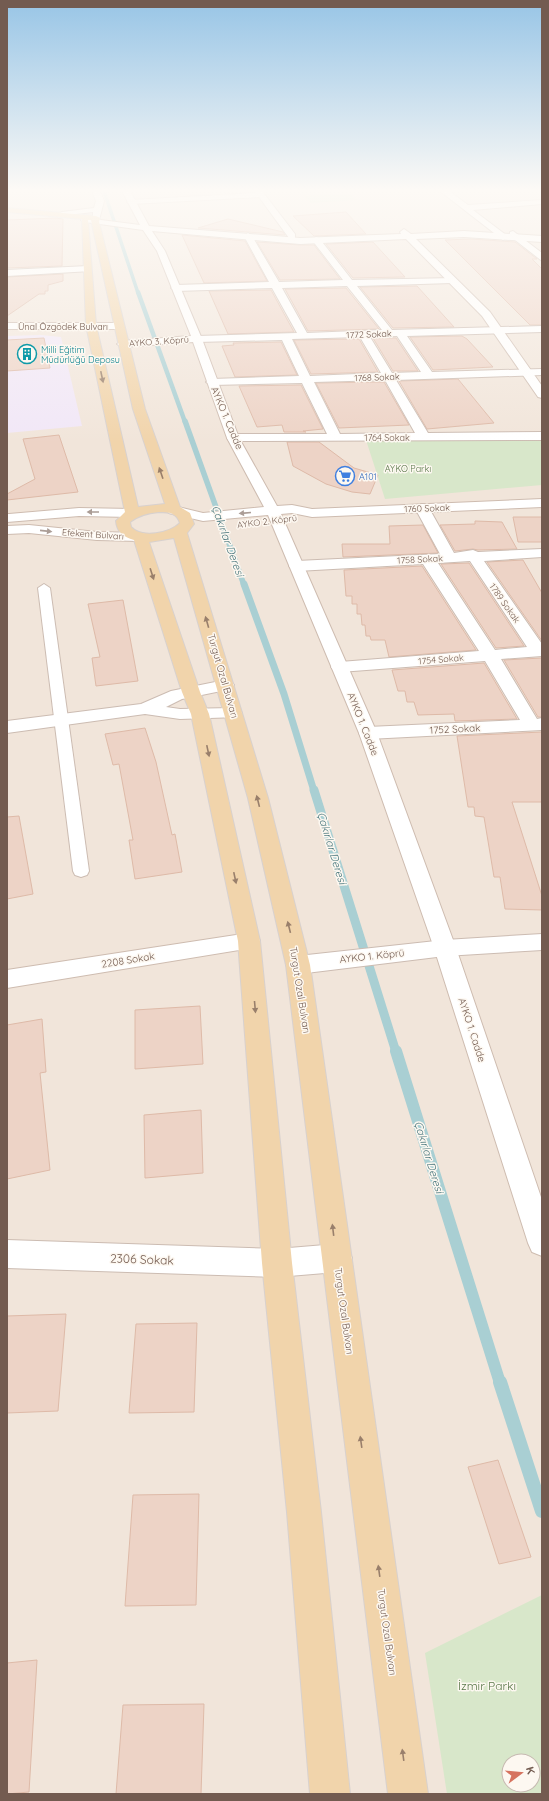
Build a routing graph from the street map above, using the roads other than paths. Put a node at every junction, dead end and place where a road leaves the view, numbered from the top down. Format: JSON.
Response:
{"nodes":[{"id":1,"x":88,"y":275,"type":"edge"},
{"id":2,"x":108,"y":275,"type":"edge"},
{"id":3,"x":171,"y":275,"type":"edge"},
{"id":4,"x":270,"y":275,"type":"edge"},
{"id":5,"x":344,"y":275,"type":"edge"},
{"id":6,"x":447,"y":275,"type":"edge"},
{"id":7,"x":452,"y":280,"type":"junction"},
{"id":8,"x":350,"y":283,"type":"junction"},
{"id":9,"x":276,"y":285,"type":"junction"},
{"id":10,"x":176,"y":288,"type":"junction"},
{"id":11,"x":116,"y":310,"type":"junction"},
{"id":12,"x":51,"y":315,"type":"dead end"},
{"id":13,"x":87,"y":317,"type":"junction"},
{"id":14,"x":7,"y":318,"type":"edge"},
{"id":15,"x":7,"y":326,"type":"edge"},
{"id":16,"x":118,"y":326,"type":"junction"},
{"id":17,"x":542,"y":329,"type":"edge"},
{"id":18,"x":497,"y":330,"type":"junction"},
{"id":19,"x":394,"y":333,"type":"junction"},
{"id":20,"x":363,"y":334,"type":"junction"},
{"id":21,"x":285,"y":336,"type":"junction"},
{"id":22,"x":304,"y":336,"type":"junction"},
{"id":23,"x":197,"y":339,"type":"junction"},
{"id":24,"x":122,"y":344,"type":"junction"},
{"id":25,"x":528,"y":372,"type":"junction"},
{"id":26,"x":542,"y":372,"type":"edge"},
{"id":27,"x":429,"y":376,"type":"junction"},
{"id":28,"x":388,"y":377,"type":"junction"},
{"id":29,"x":306,"y":379,"type":"junction"},
{"id":30,"x":212,"y":382,"type":"junction"},
{"id":31,"x":542,"y":394,"type":"edge"},
{"id":32,"x":542,"y":436,"type":"edge"},
{"id":33,"x":335,"y":437,"type":"junction"},
{"id":34,"x":424,"y":437,"type":"junction"},
{"id":35,"x":233,"y":438,"type":"junction"},
{"id":36,"x":542,"y":503,"type":"edge"},
{"id":37,"x":422,"y":508,"type":"junction"},
{"id":38,"x":174,"y":510,"type":"junction"},
{"id":39,"x":312,"y":513,"type":"joint"},
{"id":40,"x":276,"y":516,"type":"junction"},
{"id":41,"x":7,"y":518,"type":"edge"},
{"id":42,"x":204,"y":522,"type":"junction"},
{"id":43,"x":136,"y":525,"type":"junction"},
{"id":44,"x":7,"y":530,"type":"edge"},
{"id":45,"x":179,"y":532,"type":"junction"},
{"id":46,"x":542,"y":553,"type":"edge"},
{"id":47,"x":473,"y":555,"type":"junction"},
{"id":48,"x":449,"y":557,"type":"junction"},
{"id":49,"x":427,"y":558,"type":"junction"},
{"id":50,"x":298,"y":566,"type":"junction"},
{"id":51,"x":44,"y":588,"type":"dead end"},
{"id":52,"x":540,"y":651,"type":"edge"},
{"id":53,"x":490,"y":655,"type":"junction"},
{"id":54,"x":340,"y":667,"type":"junction"},
{"id":55,"x":226,"y":685,"type":"junction"},
{"id":56,"x":195,"y":703,"type":"junction"},
{"id":57,"x":145,"y":709,"type":"junction"},
{"id":58,"x":233,"y":713,"type":"junction"},
{"id":59,"x":61,"y":720,"type":"junction"},
{"id":60,"x":537,"y":725,"type":"edge"},
{"id":61,"x":7,"y":727,"type":"edge"},
{"id":62,"x":368,"y":733,"type":"junction"},
{"id":63,"x":81,"y":871,"type":"dead end"},
{"id":64,"x":249,"y":942,"type":"junction"},
{"id":65,"x":542,"y":942,"type":"edge"},
{"id":66,"x":445,"y":948,"type":"junction"},
{"id":67,"x":298,"y":965,"type":"junction"},
{"id":68,"x":7,"y":979,"type":"edge"},
{"id":69,"x":542,"y":1243,"type":"edge"},
{"id":70,"x":7,"y":1254,"type":"edge"},
{"id":71,"x":336,"y":1258,"type":"junction"},
{"id":72,"x":277,"y":1263,"type":"junction"},
{"id":73,"x":330,"y":1794,"type":"edge"},
{"id":74,"x":408,"y":1794,"type":"edge"}],
"edges":[{"from":1,"to":13,"type":"main road"},
{"from":2,"to":11,"type":"main road"},
{"from":3,"to":10,"type":"street","name":"AYKO 1. Cadde"},
{"from":4,"to":9,"type":"street"},
{"from":5,"to":8,"type":"street"},
{"from":6,"to":7,"type":"street"},
{"from":7,"to":8,"type":"street"},
{"from":7,"to":18,"type":"street"},
{"from":8,"to":9,"type":"street"},
{"from":8,"to":19,"type":"street"},
{"from":9,"to":10,"type":"street"},
{"from":9,"to":22,"type":"street"},
{"from":10,"to":23,"type":"street","name":"AYKO 1. Cadde"},
{"from":11,"to":13,"type":"street","name":"Ünal Özgödek Bulvarı"},
{"from":11,"to":16,"type":"main road"},
{"from":12,"to":14,"type":"street","name":"Ünal Özgödek Bulvarı"},
{"from":13,"to":15,"type":"street","name":"Ünal Özgödek Bulvarı"},
{"from":13,"to":16,"type":"street","name":"Ünal Özgödek Bulvarı"},
{"from":13,"to":43,"type":"main road","one_way":true},
{"from":16,"to":24,"type":"main road"},
{"from":17,"to":18,"type":"street","name":"1772 Sokak"},
{"from":18,"to":19,"type":"street","name":"1772 Sokak"},
{"from":18,"to":25,"type":"street"},
{"from":19,"to":20,"type":"street","name":"1772 Sokak"},
{"from":19,"to":27,"type":"street"},
{"from":20,"to":22,"type":"street","name":"1772 Sokak"},
{"from":20,"to":28,"type":"street"},
{"from":21,"to":22,"type":"street","name":"1772 Sokak"},
{"from":21,"to":23,"type":"street","name":"1772 Sokak"},
{"from":21,"to":29,"type":"street"},
{"from":23,"to":24,"type":"street","name":"AYKO 3. Köprü"},
{"from":23,"to":30,"type":"street","name":"AYKO 1. Cadde"},
{"from":38,"to":24,"type":"main road","one_way":true},
{"from":25,"to":26,"type":"street","name":"1768 Sokak"},
{"from":25,"to":27,"type":"street","name":"1768 Sokak"},
{"from":25,"to":31,"type":"street"},
{"from":27,"to":28,"type":"street","name":"1768 Sokak"},
{"from":28,"to":29,"type":"street","name":"1768 Sokak"},
{"from":28,"to":34,"type":"street"},
{"from":29,"to":30,"type":"street","name":"1768 Sokak"},
{"from":29,"to":33,"type":"street"},
{"from":30,"to":35,"type":"street","name":"AYKO 1. Cadde"},
{"from":32,"to":34,"type":"street","name":"1764 Sokak"},
{"from":33,"to":34,"type":"street","name":"1764 Sokak"},
{"from":33,"to":35,"type":"street","name":"1764 Sokak"},
{"from":35,"to":40,"type":"street","name":"AYKO 1. Cadde"},
{"from":36,"to":37,"type":"street","name":"1760 Sokak"},
{"from":37,"to":39,"type":"street","name":"1760 Sokak"},
{"from":37,"to":48,"type":"street"},
{"from":38,"to":42,"type":"street","name":"AYKO 2. Köprü"},
{"from":38,"to":43,"type":"main road"},
{"from":38,"to":45,"type":"main road"},
{"from":39,"to":40,"type":"street","name":"AYKO 2. Köprü"},
{"from":40,"to":42,"type":"street","name":"AYKO 2. Köprü"},
{"from":40,"to":50,"type":"street","name":"AYKO 1. Cadde"},
{"from":43,"to":41,"type":"street","one_way":true},
{"from":42,"to":45,"type":"street","name":"AYKO 2. Köprü"},
{"from":44,"to":43,"type":"street","name":"Efekent Bulvarı","one_way":true},
{"from":43,"to":45,"type":"main road","name":"Efekent Bulvarı"},
{"from":43,"to":56,"type":"main road","one_way":true},
{"from":55,"to":45,"type":"main road","name":"Turgut Ozal Bulvarı","one_way":true},
{"from":46,"to":47,"type":"street","name":"1758 Sokak"},
{"from":47,"to":48,"type":"street","name":"1758 Sokak"},
{"from":47,"to":52,"type":"street","name":"1789 Sokak"},
{"from":48,"to":49,"type":"street","name":"1758 Sokak"},
{"from":49,"to":50,"type":"street","name":"1758 Sokak"},
{"from":49,"to":53,"type":"street"},
{"from":50,"to":54,"type":"street","name":"AYKO 1. Cadde"},
{"from":51,"to":59,"type":"lane"},
{"from":52,"to":53,"type":"street","name":"1754 Sokak"},
{"from":53,"to":54,"type":"street","name":"1754 Sokak"},
{"from":53,"to":60,"type":"street"},
{"from":54,"to":62,"type":"street","name":"AYKO 1. Cadde"},
{"from":55,"to":56,"type":"street"},
{"from":55,"to":58,"type":"main road","name":"Turgut Ozal Bulvarı"},
{"from":56,"to":57,"type":"street"},
{"from":56,"to":57,"type":"street"},
{"from":56,"to":58,"type":"street"},
{"from":56,"to":64,"type":"main road","one_way":true},
{"from":57,"to":59,"type":"street"},
{"from":67,"to":58,"type":"main road","name":"Turgut Ozal Bulvarı","one_way":true},
{"from":59,"to":61,"type":"street"},
{"from":59,"to":63,"type":"lane"},
{"from":60,"to":62,"type":"street","name":"1752 Sokak"},
{"from":62,"to":66,"type":"street","name":"AYKO 1. Cadde"},
{"from":64,"to":68,"type":"street","name":"2208 Sokak"},
{"from":64,"to":72,"type":"main road","one_way":true},
{"from":65,"to":66,"type":"street","name":"AYKO 1. Köprü"},
{"from":66,"to":67,"type":"street","name":"AYKO 1. Köprü"},
{"from":66,"to":69,"type":"street","name":"AYKO 1. Cadde"},
{"from":71,"to":67,"type":"main road","name":"Turgut Ozal Bulvarı","one_way":true},
{"from":70,"to":72,"type":"street","name":"2306 Sokak"},
{"from":71,"to":72,"type":"street","name":"2306 Sokak"},
{"from":74,"to":71,"type":"main road","name":"Turgut Ozal Bulvarı","one_way":true},
{"from":72,"to":73,"type":"main road"}]}
